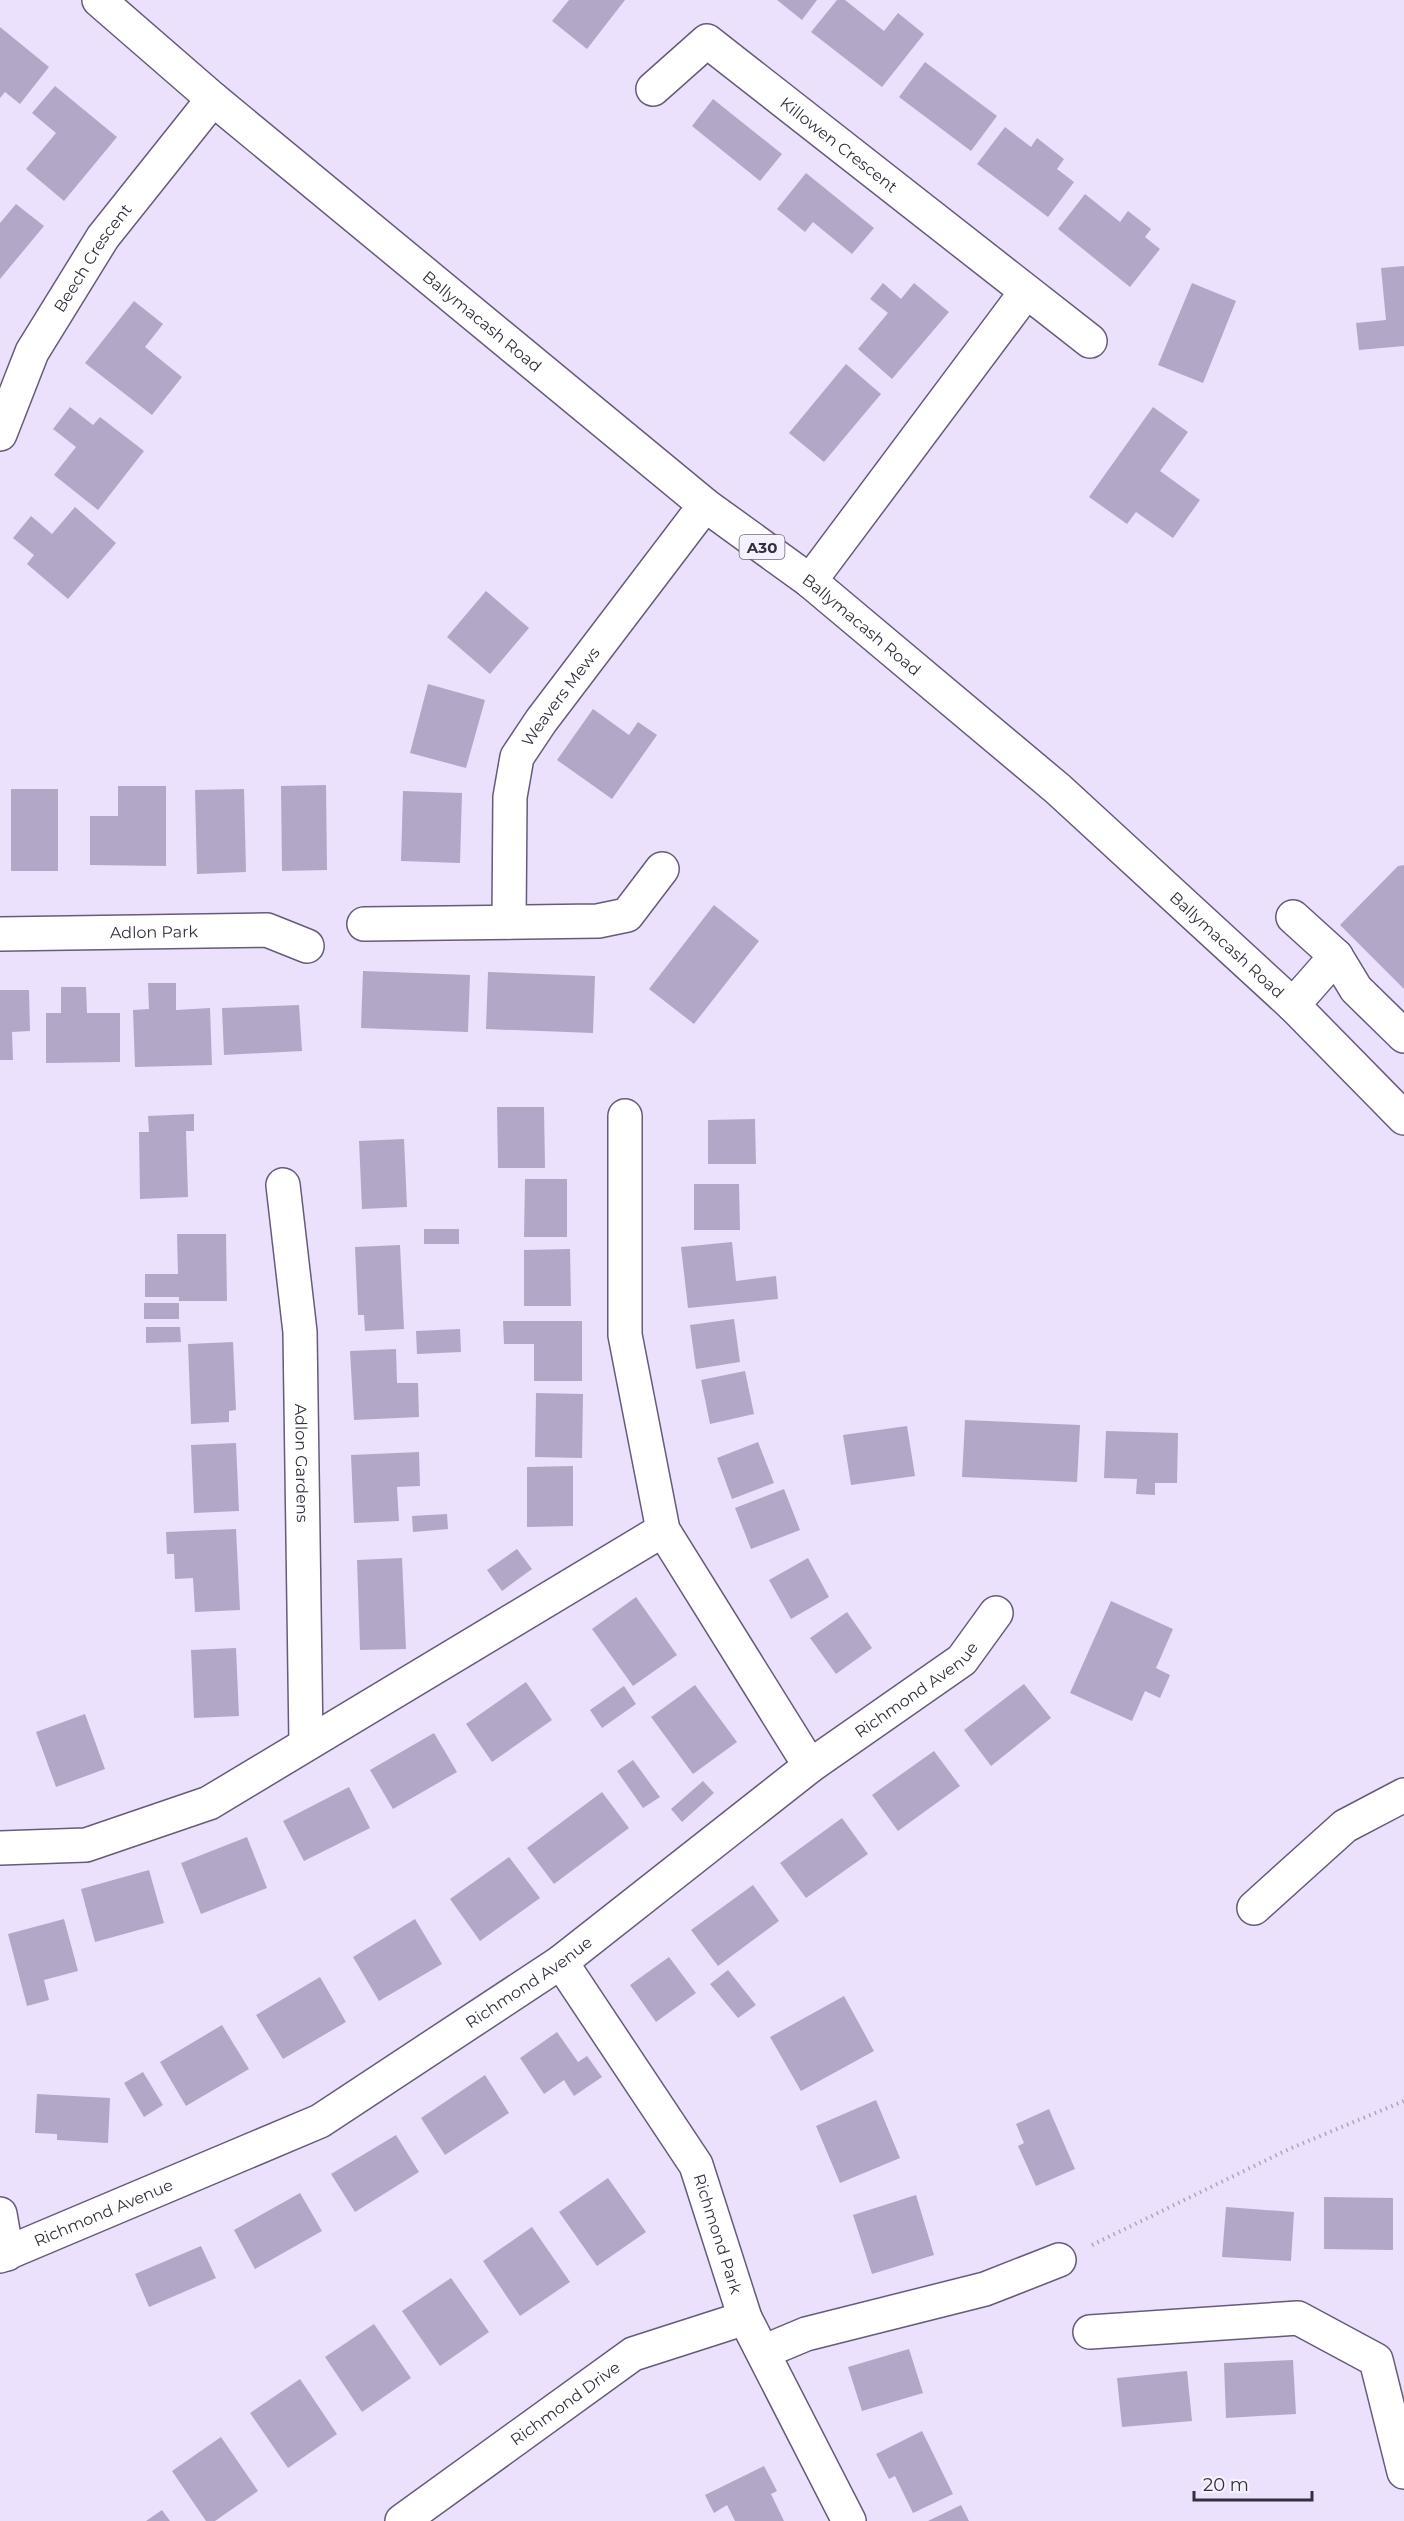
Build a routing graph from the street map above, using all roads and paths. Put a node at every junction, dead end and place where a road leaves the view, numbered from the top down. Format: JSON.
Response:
{"nodes":[{"id":1,"x":99,"y":0,"type":"edge"},
{"id":2,"x":653,"y":89,"type":"dead end"},
{"id":3,"x":213,"y":99,"type":"junction"},
{"id":4,"x":1026,"y":292,"type":"junction"},
{"id":5,"x":1090,"y":342,"type":"dead end"},
{"id":6,"x":0,"y":434,"type":"edge"},
{"id":7,"x":705,"y":505,"type":"junction"},
{"id":8,"x":810,"y":581,"type":"junction"},
{"id":9,"x":662,"y":869,"type":"dead end"},
{"id":10,"x":1293,"y":917,"type":"dead end"},
{"id":11,"x":509,"y":921,"type":"junction"},
{"id":12,"x":364,"y":924,"type":"dead end"},
{"id":13,"x":0,"y":934,"type":"edge"},
{"id":14,"x":306,"y":946,"type":"dead end"},
{"id":15,"x":1336,"y":956,"type":"junction"},
{"id":16,"x":1293,"y":1005,"type":"junction"},
{"id":17,"x":1404,"y":1036,"type":"edge"},
{"id":18,"x":625,"y":1116,"type":"dead end"},
{"id":19,"x":1404,"y":1118,"type":"edge"},
{"id":20,"x":283,"y":1185,"type":"dead end"},
{"id":21,"x":663,"y":1530,"type":"junction"},
{"id":22,"x":996,"y":1613,"type":"dead end"},
{"id":23,"x":306,"y":1743,"type":"junction"},
{"id":24,"x":810,"y":1766,"type":"junction"},
{"id":25,"x":1404,"y":1795,"type":"edge"},
{"id":26,"x":0,"y":1848,"type":"edge"},
{"id":27,"x":1254,"y":1908,"type":"dead end"},
{"id":28,"x":561,"y":1962,"type":"junction"},
{"id":29,"x":1404,"y":2101,"type":"edge"},
{"id":30,"x":0,"y":2214,"type":"edge"},
{"id":31,"x":4,"y":2255,"type":"edge"},
{"id":32,"x":1059,"y":2260,"type":"joint"},
{"id":33,"x":745,"y":2319,"type":"junction"},
{"id":34,"x":1090,"y":2332,"type":"dead end"},
{"id":35,"x":763,"y":2352,"type":"junction"},
{"id":36,"x":1404,"y":2472,"type":"edge"},
{"id":37,"x":402,"y":2521,"type":"edge"},
{"id":38,"x":849,"y":2521,"type":"edge"}],
"edges":[{"from":1,"to":3,"type":"street","name":"Ballymacash Road","number":"A30"},
{"from":2,"to":4,"type":"street","name":"Killowen Crescent"},
{"from":3,"to":6,"type":"street","name":"Beech Crescent"},
{"from":3,"to":7,"type":"street","name":"Ballymacash Road","number":"A30"},
{"from":4,"to":5,"type":"street","name":"Killowen Crescent"},
{"from":4,"to":8,"type":"street"},
{"from":7,"to":8,"type":"street","name":"Ballymacash Road","number":"A30"},
{"from":7,"to":11,"type":"street","name":"Weavers Mews"},
{"from":8,"to":16,"type":"street","name":"Ballymacash Road","number":"A30"},
{"from":9,"to":11,"type":"street"},
{"from":10,"to":15,"type":"street"},
{"from":11,"to":12,"type":"street"},
{"from":13,"to":14,"type":"street","name":"Adlon Park"},
{"from":15,"to":16,"type":"street"},
{"from":15,"to":17,"type":"street"},
{"from":16,"to":19,"type":"street","name":"Ballymacash Road","number":"A30"},
{"from":18,"to":21,"type":"street"},
{"from":20,"to":23,"type":"street","name":"Adlon Gardens"},
{"from":21,"to":23,"type":"street"},
{"from":21,"to":24,"type":"street"},
{"from":22,"to":24,"type":"street","name":"Richmond Avenue"},
{"from":23,"to":26,"type":"street"},
{"from":24,"to":28,"type":"street","name":"Richmond Avenue"},
{"from":25,"to":27,"type":"street"},
{"from":28,"to":31,"type":"street","name":"Richmond Avenue"},
{"from":28,"to":33,"type":"street","name":"Richmond Park"},
{"from":29,"to":32,"type":"path"},
{"from":30,"to":31,"type":"street"},
{"from":32,"to":35,"type":"street"},
{"from":33,"to":35,"type":"street","name":"Richmond Park"},
{"from":33,"to":37,"type":"street","name":"Richmond Drive"},
{"from":34,"to":36,"type":"street"},
{"from":35,"to":38,"type":"street","name":"Richmond Park"}]}
